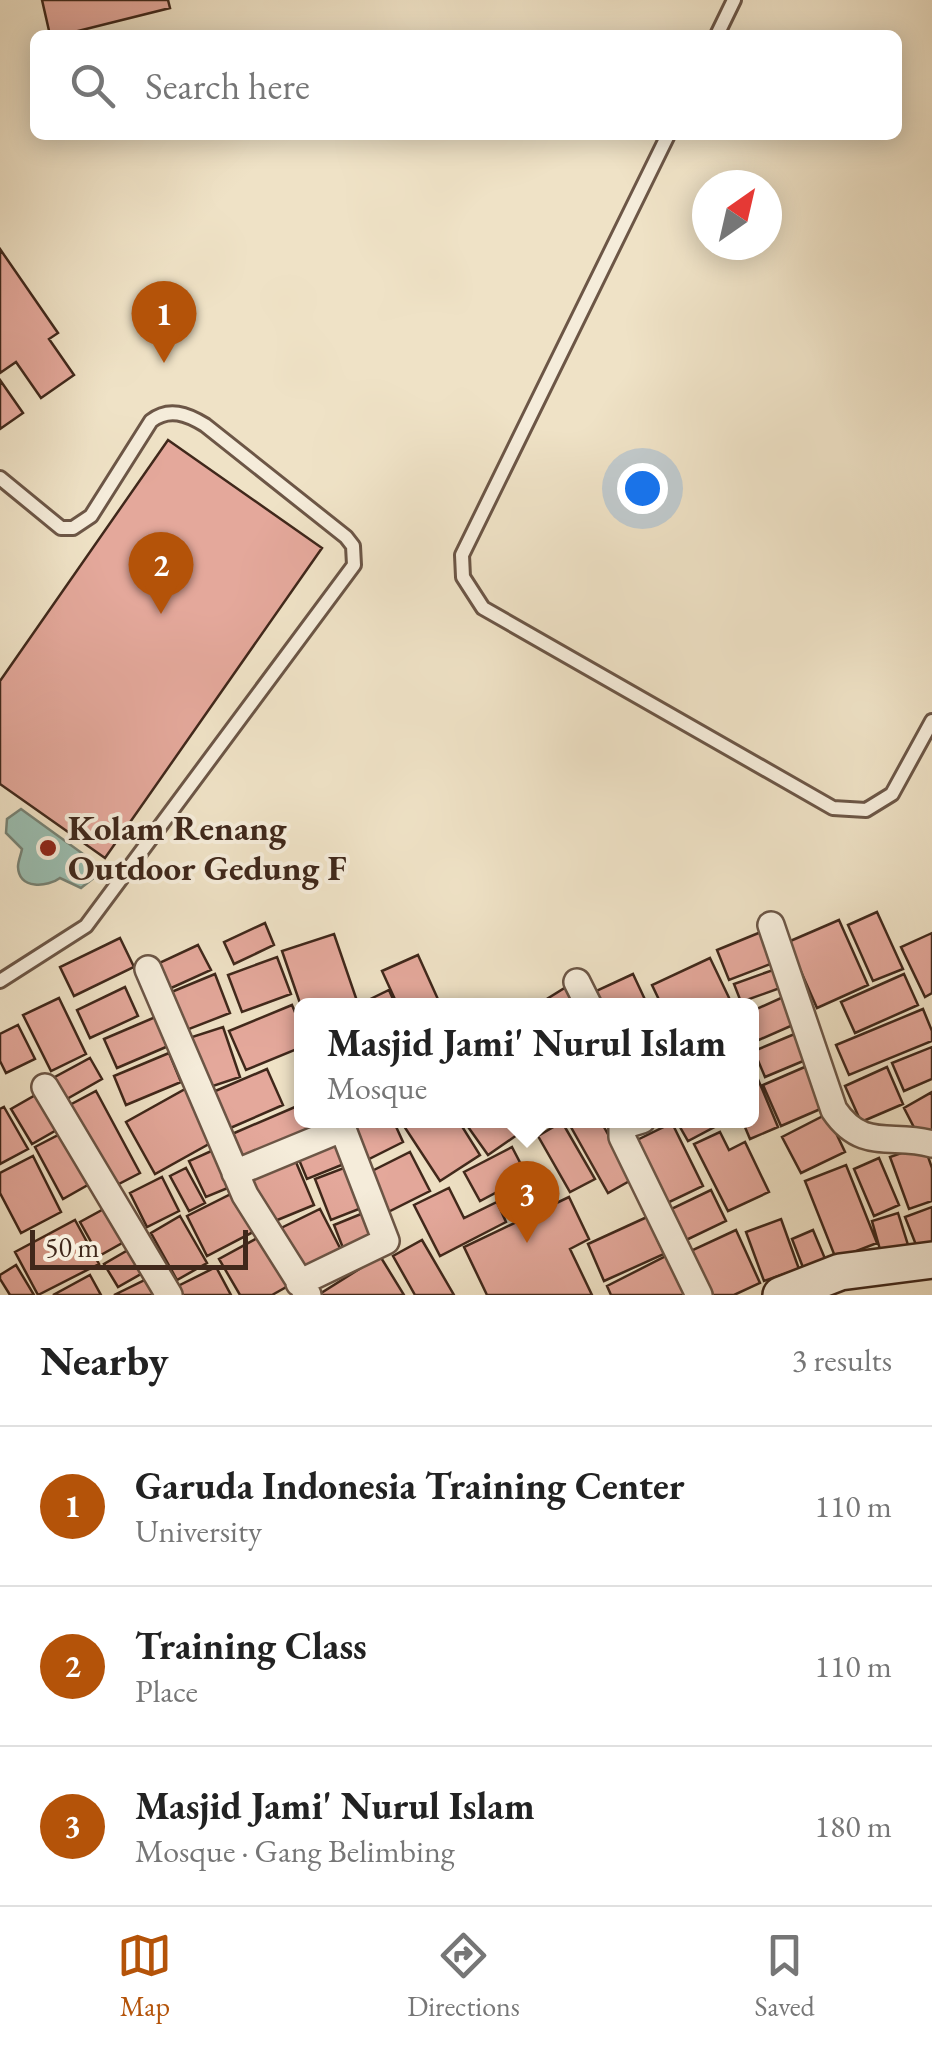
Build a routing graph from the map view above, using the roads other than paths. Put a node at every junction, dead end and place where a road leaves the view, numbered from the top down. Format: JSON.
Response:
{"nodes":[{"id":1,"x":734,"y":0,"type":"edge"},
{"id":2,"x":719,"y":30,"type":"edge"},
{"id":3,"x":666,"y":140,"type":"edge"},
{"id":4,"x":0,"y":478,"type":"edge"},
{"id":5,"x":932,"y":721,"type":"edge"},
{"id":6,"x":771,"y":925,"type":"dead end"},
{"id":7,"x":148,"y":970,"type":"dead end"},
{"id":8,"x":0,"y":981,"type":"edge"},
{"id":9,"x":576,"y":982,"type":"dead end"},
{"id":10,"x":585,"y":998,"type":"edge"},
{"id":11,"x":44,"y":1087,"type":"dead end"},
{"id":12,"x":622,"y":1128,"type":"edge"},
{"id":13,"x":932,"y":1144,"type":"edge"},
{"id":14,"x":235,"y":1173,"type":"junction"},
{"id":15,"x":932,"y":1260,"type":"edge"},
{"id":16,"x":845,"y":1284,"type":"edge"},
{"id":17,"x":303,"y":1289,"type":"edge"},
{"id":18,"x":169,"y":1295,"type":"edge"},
{"id":19,"x":699,"y":1295,"type":"edge"},
{"id":20,"x":781,"y":1295,"type":"edge"}],
"edges":[{"from":1,"to":2,"type":"lane"},
{"from":3,"to":5,"type":"lane"},
{"from":4,"to":8,"type":"lane"},
{"from":6,"to":13,"type":"street"},
{"from":7,"to":14,"type":"street"},
{"from":9,"to":10,"type":"street"},
{"from":11,"to":18,"type":"street"},
{"from":12,"to":19,"type":"street"},
{"from":14,"to":17,"type":"street"},
{"from":14,"to":17,"type":"street"},
{"from":15,"to":16,"type":"main road"},
{"from":16,"to":20,"type":"main road"}]}
